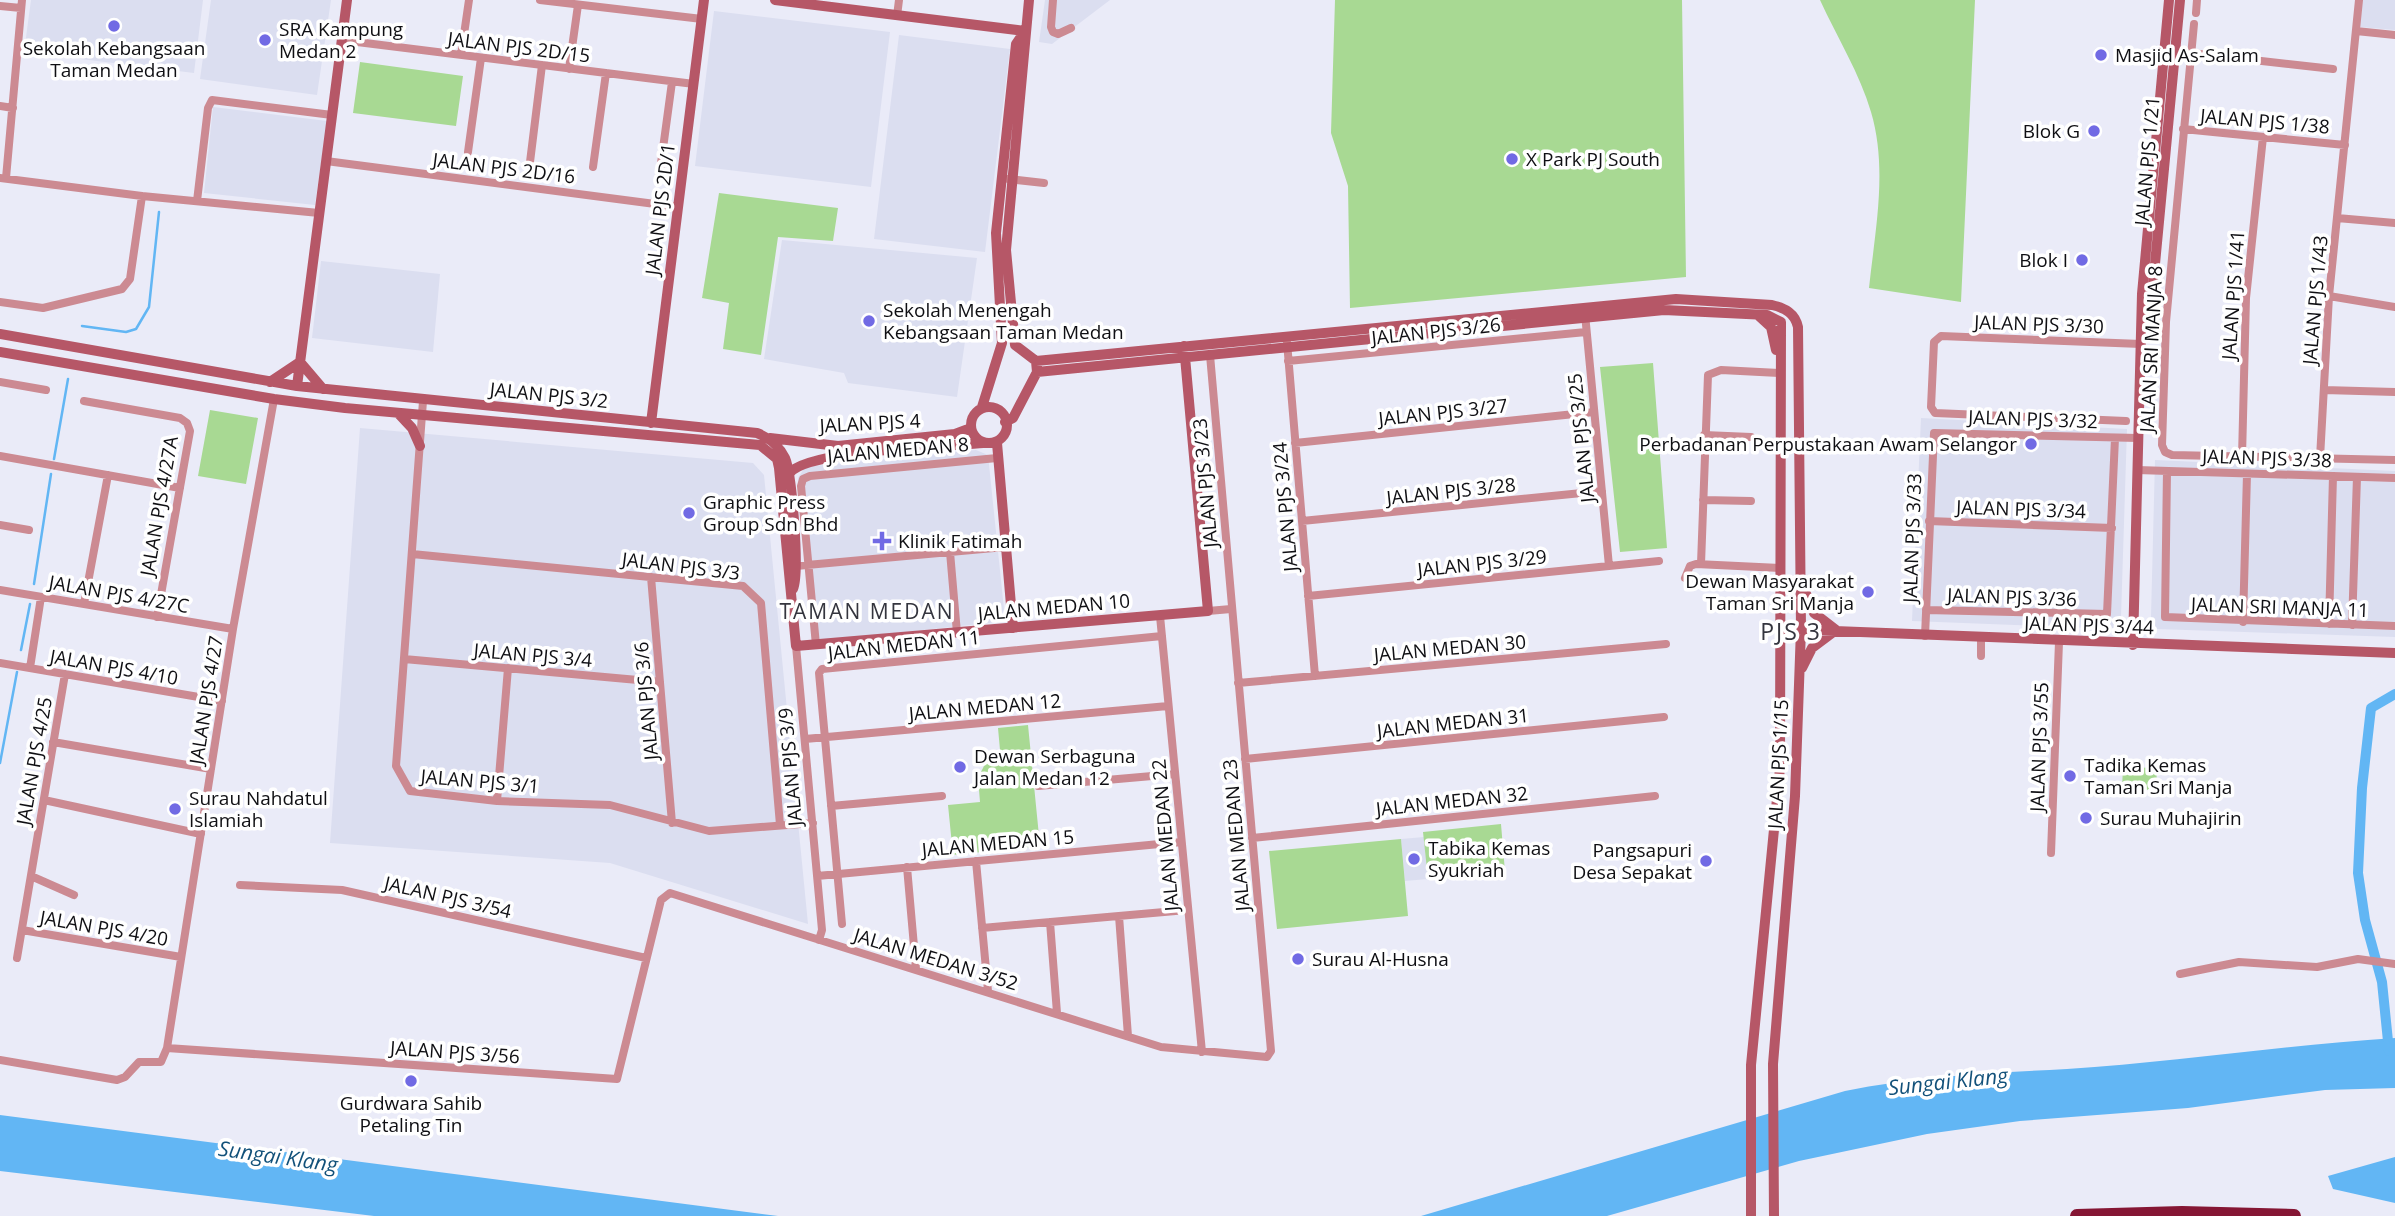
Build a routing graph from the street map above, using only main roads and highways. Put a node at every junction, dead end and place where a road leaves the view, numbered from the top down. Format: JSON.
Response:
{"nodes":[{"id":1,"x":347,"y":0,"type":"edge"},
{"id":2,"x":704,"y":0,"type":"edge"},
{"id":3,"x":775,"y":0,"type":"edge"},
{"id":4,"x":1029,"y":0,"type":"edge"},
{"id":5,"x":2169,"y":0,"type":"edge"},
{"id":6,"x":2180,"y":0,"type":"edge"},
{"id":7,"x":1025,"y":31,"type":"junction"},
{"id":8,"x":1007,"y":179,"type":"junction"},
{"id":9,"x":1585,"y":313,"type":"junction"},
{"id":10,"x":1756,"y":314,"type":"junction"},
{"id":11,"x":1792,"y":315,"type":"junction"},
{"id":12,"x":1782,"y":322,"type":"junction"},
{"id":13,"x":2142,"y":323,"type":"junction"},
{"id":14,"x":0,"y":334,"type":"edge"},
{"id":15,"x":30,"y":340,"type":"junction"},
{"id":16,"x":1287,"y":341,"type":"junction"},
{"id":17,"x":1184,"y":346,"type":"junction"},
{"id":18,"x":0,"y":352,"type":"edge"},
{"id":19,"x":27,"y":356,"type":"junction"},
{"id":20,"x":1185,"y":358,"type":"junction"},
{"id":21,"x":300,"y":362,"type":"junction"},
{"id":22,"x":1036,"y":367,"type":"junction"},
{"id":23,"x":1779,"y":373,"type":"junction"},
{"id":24,"x":270,"y":382,"type":"junction"},
{"id":25,"x":298,"y":386,"type":"junction"},
{"id":26,"x":323,"y":389,"type":"junction"},
{"id":27,"x":982,"y":407,"type":"junction"},
{"id":28,"x":398,"y":413,"type":"junction"},
{"id":29,"x":1005,"y":422,"type":"junction"},
{"id":30,"x":651,"y":423,"type":"junction"},
{"id":31,"x":971,"y":428,"type":"junction"},
{"id":32,"x":769,"y":438,"type":"junction"},
{"id":33,"x":983,"y":443,"type":"junction"},
{"id":34,"x":997,"y":443,"type":"junction"},
{"id":35,"x":419,"y":446,"type":"road end"},
{"id":36,"x":777,"y":456,"type":"junction"},
{"id":37,"x":789,"y":474,"type":"junction"},
{"id":38,"x":1801,"y":583,"type":"junction"},
{"id":39,"x":792,"y":591,"type":"junction"},
{"id":40,"x":1013,"y":628,"type":"junction"},
{"id":41,"x":1783,"y":629,"type":"junction"},
{"id":42,"x":1801,"y":629,"type":"junction"},
{"id":43,"x":1836,"y":630,"type":"junction"},
{"id":44,"x":2133,"y":645,"type":"junction"},
{"id":45,"x":796,"y":646,"type":"joint"},
{"id":46,"x":2395,"y":653,"type":"edge"},
{"id":47,"x":1800,"y":677,"type":"junction"},
{"id":48,"x":1774,"y":1214,"type":"edge"},
{"id":49,"x":1751,"y":1215,"type":"edge"},
{"id":50,"x":2077,"y":1216,"type":"edge"},
{"id":51,"x":2294,"y":1216,"type":"edge"}],
"edges":[{"from":1,"to":21,"type":"main road"},
{"from":2,"to":30,"type":"main road","name":"JALAN PJS 2D/1"},
{"from":3,"to":7,"type":"main road"},
{"from":4,"to":7,"type":"main road"},
{"from":5,"to":13,"type":"main road","name":"JALAN PJS 1/21"},
{"from":6,"to":13,"type":"main road","name":"JALAN PJS 1/21"},
{"from":7,"to":8,"type":"main road"},
{"from":8,"to":22,"type":"main road"},
{"from":8,"to":27,"type":"main road"},
{"from":9,"to":10,"type":"main road"},
{"from":9,"to":11,"type":"main road"},
{"from":9,"to":16,"type":"main road"},
{"from":10,"to":12,"type":"main road"},
{"from":10,"to":23,"type":"main road"},
{"from":11,"to":12,"type":"main road"},
{"from":11,"to":38,"type":"main road","name":"JALAN PJS 1/15"},
{"from":12,"to":23,"type":"main road","name":"JALAN PJS 1/15"},
{"from":13,"to":44,"type":"main road","name":"JALAN PJS 1/21"},
{"from":14,"to":15,"type":"main road"},
{"from":15,"to":19,"type":"main road"},
{"from":15,"to":24,"type":"main road"},
{"from":16,"to":17,"type":"main road"},
{"from":16,"to":20,"type":"main road"},
{"from":17,"to":20,"type":"main road"},
{"from":17,"to":22,"type":"main road"},
{"from":18,"to":19,"type":"main road"},
{"from":19,"to":28,"type":"main road","name":"JALAN PJS 3/2"},
{"from":20,"to":22,"type":"main road"},
{"from":20,"to":40,"type":"main road","name":"JALAN MEDAN 10"},
{"from":21,"to":24,"type":"main road"},
{"from":21,"to":25,"type":"main road"},
{"from":21,"to":26,"type":"main road"},
{"from":22,"to":29,"type":"main road"},
{"from":23,"to":41,"type":"main road","name":"JALAN PJS 1/15"},
{"from":24,"to":25,"type":"main road"},
{"from":25,"to":26,"type":"main road","name":"JALAN PJS 3/2"},
{"from":26,"to":30,"type":"main road","name":"JALAN PJS 3/2"},
{"from":27,"to":29,"type":"main road"},
{"from":27,"to":31,"type":"main road"},
{"from":28,"to":35,"type":"main road"},
{"from":28,"to":36,"type":"main road","name":"JALAN PJS 3/2"},
{"from":29,"to":34,"type":"main road"},
{"from":30,"to":32,"type":"main road","name":"JALAN PJS 3/2"},
{"from":31,"to":32,"type":"main road","name":"JALAN PJS 4"},
{"from":31,"to":33,"type":"main road"},
{"from":32,"to":36,"type":"main road"},
{"from":33,"to":34,"type":"main road"},
{"from":33,"to":37,"type":"main road","name":"JALAN PJS 4"},
{"from":34,"to":40,"type":"main road","name":"JALAN MEDAN 8"},
{"from":36,"to":37,"type":"main road","name":"JALAN PJS 3/9"},
{"from":36,"to":39,"type":"main road","name":"JALAN PJS 3/9"},
{"from":37,"to":39,"type":"main road","name":"JALAN PJS 3/9"},
{"from":38,"to":42,"type":"main road","name":"JALAN PJS 1/15"},
{"from":38,"to":43,"type":"main road"},
{"from":39,"to":45,"type":"main road","name":"JALAN PJS 3/9"},
{"from":40,"to":45,"type":"main road","name":"JALAN MEDAN 10"},
{"from":41,"to":42,"type":"main road","name":"JALAN PJS 3/44"},
{"from":41,"to":49,"type":"main road","name":"JALAN PJS 1/15"},
{"from":42,"to":43,"type":"main road","name":"JALAN PJS 3/44"},
{"from":42,"to":47,"type":"main road","name":"JALAN PJS 1/15"},
{"from":43,"to":44,"type":"main road","name":"JALAN PJS 3/44"},
{"from":43,"to":47,"type":"main road"},
{"from":44,"to":46,"type":"main road","name":"JALAN PJS 3/44"},
{"from":47,"to":48,"type":"main road","name":"JALAN PJS 1/15"},
{"from":50,"to":51,"type":"highway"}]}
